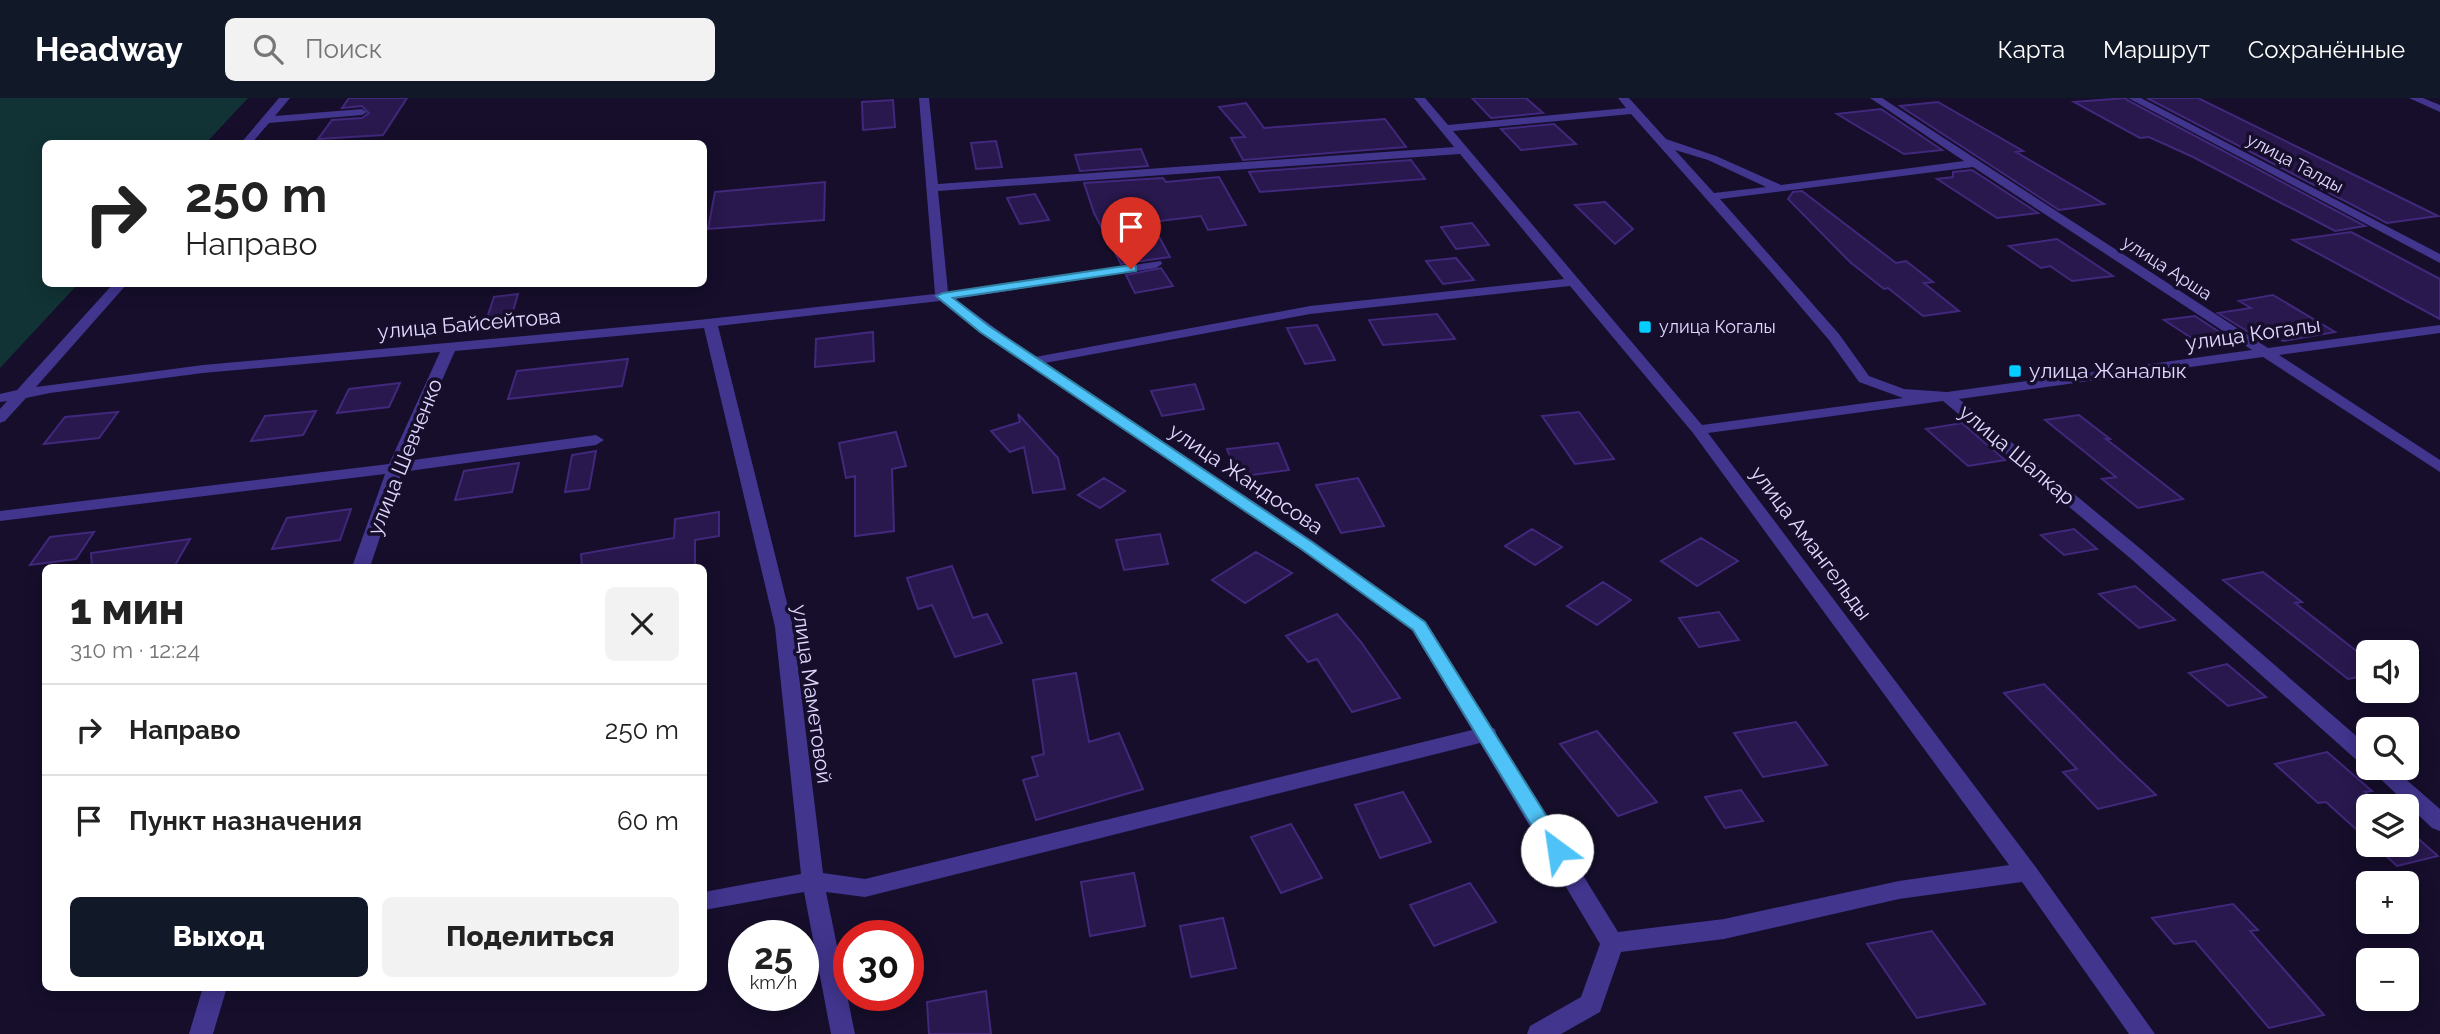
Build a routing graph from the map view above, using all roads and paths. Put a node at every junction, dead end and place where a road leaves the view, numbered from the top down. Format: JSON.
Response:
{"nodes":[{"id":1,"x":285,"y":98,"type":"edge"},
{"id":2,"x":924,"y":98,"type":"edge"},
{"id":3,"x":1419,"y":98,"type":"edge"},
{"id":4,"x":1623,"y":98,"type":"edge"},
{"id":5,"x":1875,"y":98,"type":"edge"},
{"id":6,"x":2133,"y":98,"type":"edge"},
{"id":7,"x":2414,"y":98,"type":"edge"},
{"id":8,"x":2440,"y":109,"type":"edge"},
{"id":9,"x":1634,"y":110,"type":"junction"},
{"id":10,"x":362,"y":112,"type":"dead end"},
{"id":11,"x":266,"y":120,"type":"junction"},
{"id":12,"x":1445,"y":129,"type":"junction"},
{"id":13,"x":248,"y":140,"type":"edge"},
{"id":14,"x":1660,"y":141,"type":"junction"},
{"id":15,"x":1462,"y":150,"type":"junction"},
{"id":16,"x":1975,"y":163,"type":"junction"},
{"id":17,"x":932,"y":188,"type":"junction"},
{"id":18,"x":1780,"y":189,"type":"junction"},
{"id":19,"x":1710,"y":197,"type":"junction"},
{"id":20,"x":2440,"y":259,"type":"edge"},
{"id":21,"x":1156,"y":264,"type":"dead end"},
{"id":22,"x":1573,"y":282,"type":"junction"},
{"id":23,"x":117,"y":287,"type":"edge"},
{"id":24,"x":943,"y":296,"type":"junction"},
{"id":25,"x":710,"y":323,"type":"junction"},
{"id":26,"x":2440,"y":329,"type":"edge"},
{"id":27,"x":450,"y":347,"type":"junction"},
{"id":28,"x":2265,"y":354,"type":"junction"},
{"id":29,"x":1034,"y":361,"type":"junction"},
{"id":30,"x":23,"y":393,"type":"junction"},
{"id":31,"x":1947,"y":396,"type":"junction"},
{"id":32,"x":0,"y":398,"type":"edge"},
{"id":33,"x":0,"y":418,"type":"edge"},
{"id":34,"x":1698,"y":430,"type":"junction"},
{"id":35,"x":596,"y":440,"type":"dead end"},
{"id":36,"x":2440,"y":467,"type":"edge"},
{"id":37,"x":396,"y":468,"type":"junction"},
{"id":38,"x":0,"y":516,"type":"edge"},
{"id":39,"x":362,"y":564,"type":"edge"},
{"id":40,"x":1488,"y":734,"type":"junction"},
{"id":41,"x":2356,"y":747,"type":"edge"},
{"id":42,"x":2393,"y":780,"type":"edge"},
{"id":43,"x":2440,"y":821,"type":"edge"},
{"id":44,"x":2027,"y":872,"type":"junction"},
{"id":45,"x":813,"y":881,"type":"junction"},
{"id":46,"x":707,"y":900,"type":"edge"},
{"id":47,"x":1612,"y":943,"type":"junction"},
{"id":48,"x":214,"y":991,"type":"edge"},
{"id":49,"x":201,"y":1034,"type":"edge"},
{"id":50,"x":843,"y":1034,"type":"edge"},
{"id":51,"x":1539,"y":1034,"type":"edge"},
{"id":52,"x":2143,"y":1034,"type":"edge"}],
"edges":[{"from":1,"to":11,"type":"street"},
{"from":2,"to":17,"type":"street"},
{"from":3,"to":12,"type":"street","name":"улица Амангельды"},
{"from":4,"to":9,"type":"street","name":"улица Шалкар"},
{"from":5,"to":16,"type":"street","name":"улица Арша"},
{"from":6,"to":20,"type":"street","name":"улица Талды"},
{"from":7,"to":8,"type":"street"},
{"from":9,"to":12,"type":"street"},
{"from":9,"to":14,"type":"street","name":"улица Шалкар"},
{"from":10,"to":11,"type":"street"},
{"from":11,"to":13,"type":"street"},
{"from":12,"to":15,"type":"street","name":"улица Амангельды"},
{"from":14,"to":18,"type":"street"},
{"from":14,"to":19,"type":"street","name":"улица Шалкар"},
{"from":15,"to":17,"type":"street"},
{"from":15,"to":22,"type":"street","name":"улица Амангельды"},
{"from":16,"to":18,"type":"street"},
{"from":16,"to":28,"type":"street","name":"улица Арша"},
{"from":17,"to":24,"type":"street"},
{"from":18,"to":19,"type":"street"},
{"from":19,"to":31,"type":"street","name":"улица Шалкар"},
{"from":21,"to":24,"type":"street","name":"улица Байсейтова"},
{"from":22,"to":29,"type":"street"},
{"from":22,"to":34,"type":"street","name":"улица Амангельды"},
{"from":23,"to":30,"type":"street"},
{"from":24,"to":25,"type":"street","name":"улица Байсейтова"},
{"from":24,"to":29,"type":"street","name":"улица Жандосова"},
{"from":25,"to":27,"type":"street","name":"улица Байсейтова"},
{"from":25,"to":45,"type":"street","name":"улица Маметовой"},
{"from":26,"to":28,"type":"street","name":"улица Когалы"},
{"from":27,"to":30,"type":"street","name":"улица Байсейтова"},
{"from":27,"to":37,"type":"street","name":"улица Шевченко"},
{"from":28,"to":31,"type":"street","name":"улица Когалы"},
{"from":28,"to":36,"type":"street","name":"улица Арша"},
{"from":29,"to":40,"type":"street","name":"улица Жандосова"},
{"from":30,"to":32,"type":"street","name":"улица Байсейтова"},
{"from":30,"to":33,"type":"street"},
{"from":31,"to":34,"type":"street","name":"улица Когалы"},
{"from":31,"to":41,"type":"street","name":"улица Шалкар"},
{"from":34,"to":44,"type":"street","name":"улица Амангельды"},
{"from":35,"to":37,"type":"street"},
{"from":37,"to":38,"type":"street"},
{"from":37,"to":39,"type":"street","name":"улица Шевченко"},
{"from":40,"to":45,"type":"street"},
{"from":40,"to":47,"type":"street","name":"улица Жандосова"},
{"from":42,"to":43,"type":"street"},
{"from":44,"to":47,"type":"street"},
{"from":44,"to":52,"type":"street","name":"улица Амангельды"},
{"from":45,"to":46,"type":"street"},
{"from":45,"to":50,"type":"street","name":"улица Маметовой"},
{"from":47,"to":51,"type":"street"},
{"from":48,"to":49,"type":"street"}]}
